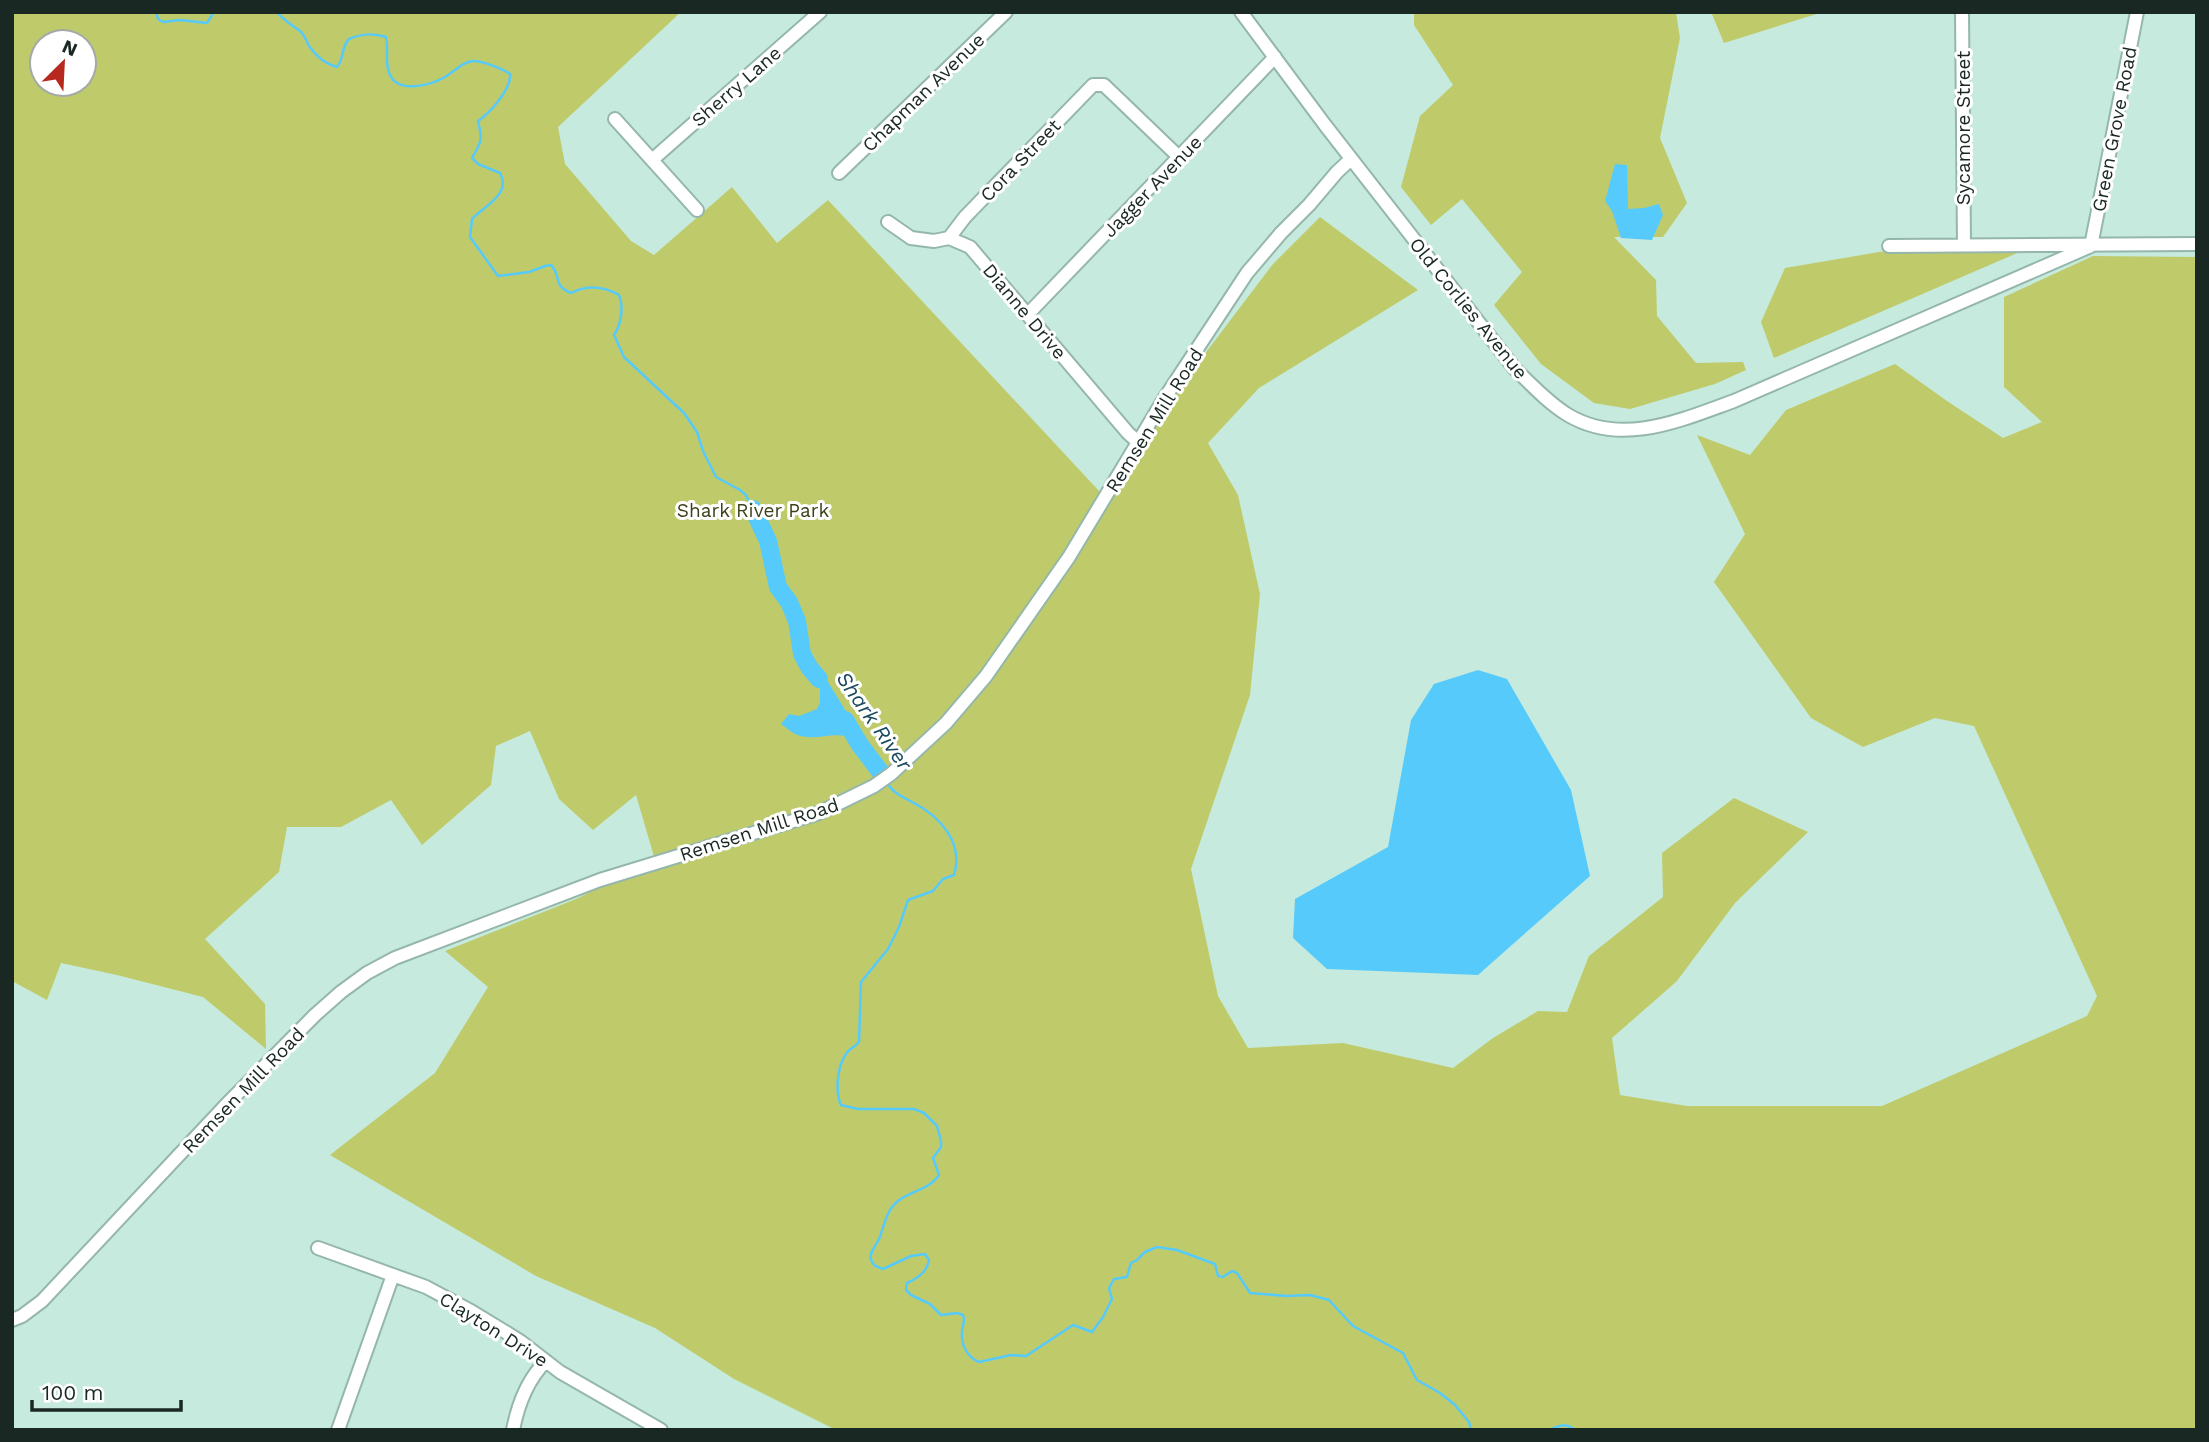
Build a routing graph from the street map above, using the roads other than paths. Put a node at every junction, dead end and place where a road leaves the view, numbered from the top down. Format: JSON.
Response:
{"nodes":[{"id":1,"x":820,"y":12,"type":"edge"},
{"id":2,"x":1006,"y":12,"type":"edge"},
{"id":3,"x":1241,"y":12,"type":"edge"},
{"id":4,"x":1962,"y":12,"type":"edge"},
{"id":5,"x":2137,"y":12,"type":"edge"},
{"id":6,"x":1275,"y":57,"type":"junction"},
{"id":7,"x":615,"y":119,"type":"dead end"},
{"id":8,"x":1180,"y":157,"type":"junction"},
{"id":9,"x":1351,"y":159,"type":"junction"},
{"id":10,"x":652,"y":160,"type":"junction"},
{"id":11,"x":839,"y":173,"type":"dead end"},
{"id":12,"x":697,"y":211,"type":"dead end"},
{"id":13,"x":888,"y":222,"type":"dead end"},
{"id":14,"x":949,"y":238,"type":"junction"},
{"id":15,"x":1964,"y":244,"type":"junction"},
{"id":16,"x":2197,"y":244,"type":"edge"},
{"id":17,"x":1889,"y":246,"type":"dead end"},
{"id":18,"x":2091,"y":246,"type":"junction"},
{"id":19,"x":1028,"y":314,"type":"junction"},
{"id":20,"x":1138,"y":442,"type":"junction"},
{"id":21,"x":318,"y":1248,"type":"dead end"},
{"id":22,"x":393,"y":1275,"type":"junction"},
{"id":23,"x":12,"y":1320,"type":"edge"},
{"id":24,"x":546,"y":1361,"type":"junction"},
{"id":25,"x":338,"y":1430,"type":"edge"},
{"id":26,"x":513,"y":1430,"type":"edge"},
{"id":27,"x":661,"y":1430,"type":"edge"}],
"edges":[{"from":1,"to":10,"type":"street","name":"Sherry Lane"},
{"from":2,"to":11,"type":"street","name":"Chapman Avenue"},
{"from":3,"to":6,"type":"street","name":"Old Corlies Avenue"},
{"from":4,"to":15,"type":"street","name":"Sycamore Street"},
{"from":5,"to":18,"type":"street","name":"Green Grove Road"},
{"from":6,"to":8,"type":"street","name":"Jagger Avenue"},
{"from":6,"to":9,"type":"street","name":"Old Corlies Avenue"},
{"from":7,"to":10,"type":"street"},
{"from":8,"to":14,"type":"street","name":"Cora Street"},
{"from":8,"to":19,"type":"street","name":"Jagger Avenue"},
{"from":9,"to":18,"type":"street","name":"Old Corlies Avenue"},
{"from":9,"to":20,"type":"street","name":"Remsen Mill Road"},
{"from":10,"to":12,"type":"street"},
{"from":13,"to":14,"type":"street"},
{"from":14,"to":19,"type":"street","name":"Dianne Drive"},
{"from":15,"to":17,"type":"street","name":"Old Corlies Avenue"},
{"from":15,"to":18,"type":"street","name":"Old Corlies Avenue"},
{"from":16,"to":18,"type":"street","name":"Old Corlies Avenue"},
{"from":19,"to":20,"type":"street","name":"Dianne Drive"},
{"from":20,"to":23,"type":"street","name":"Remsen Mill Road"},
{"from":21,"to":22,"type":"street","name":"Clayton Drive"},
{"from":22,"to":24,"type":"street","name":"Clayton Drive"},
{"from":22,"to":25,"type":"street"},
{"from":24,"to":26,"type":"street"},
{"from":24,"to":27,"type":"street","name":"Clayton Drive"}]}
